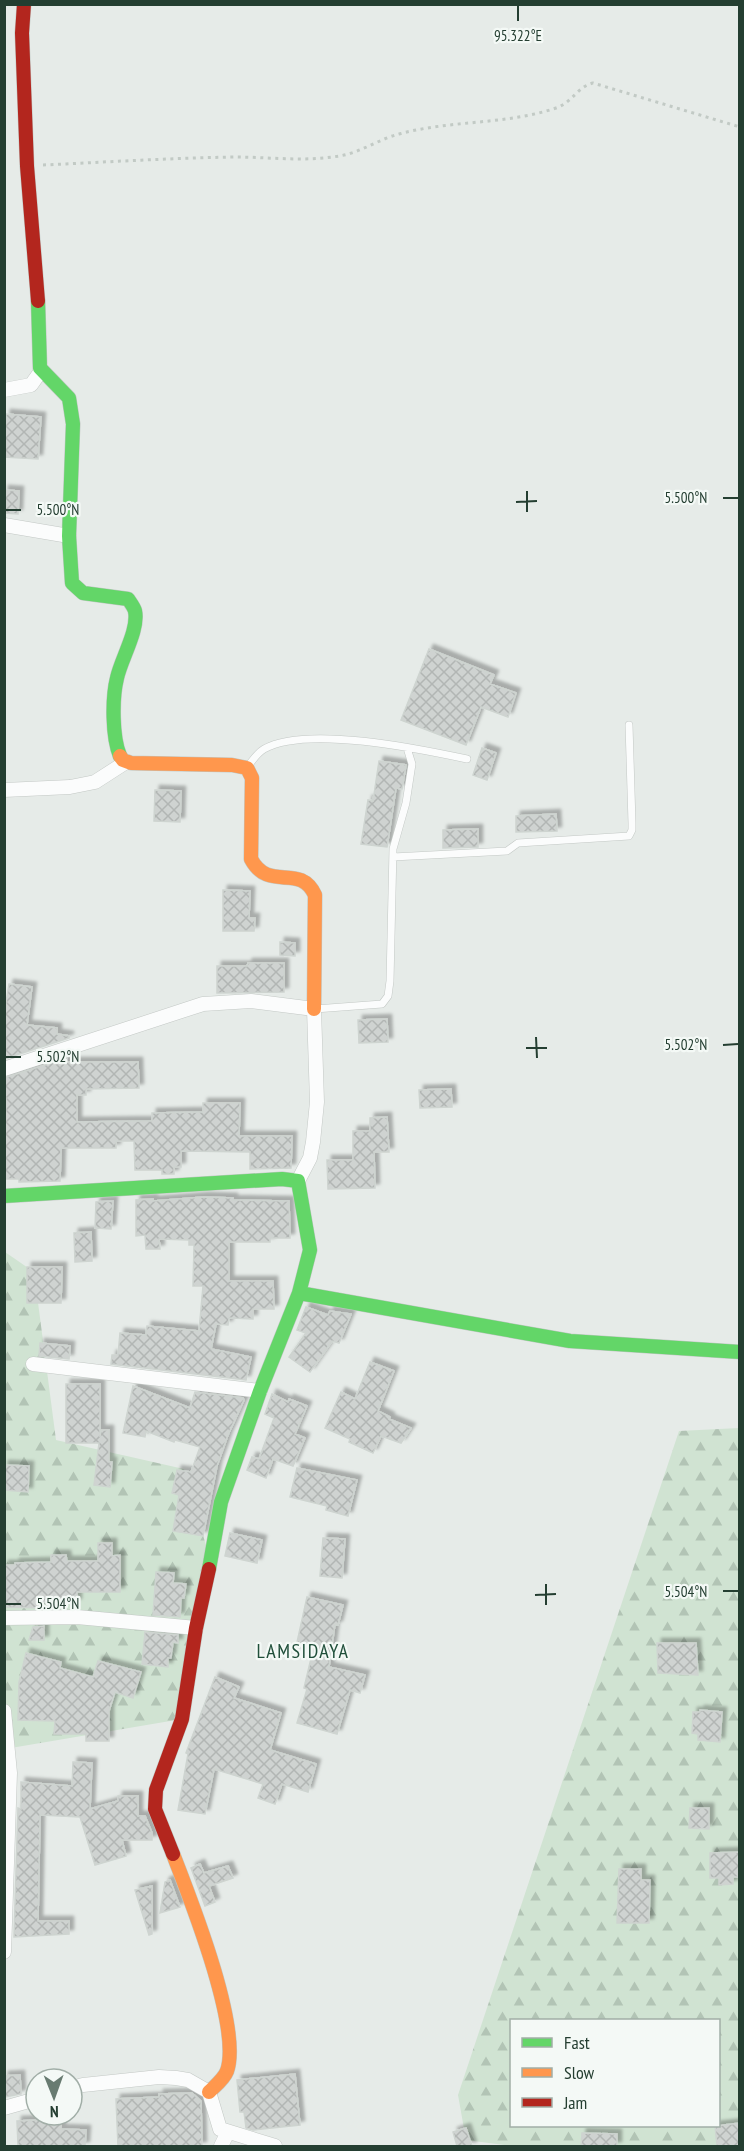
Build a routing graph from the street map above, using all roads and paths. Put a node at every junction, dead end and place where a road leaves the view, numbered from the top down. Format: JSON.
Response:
{"nodes":[{"id":1,"x":24,"y":4,"type":"edge"},
{"id":2,"x":740,"y":127,"type":"edge"},
{"id":3,"x":27,"y":166,"type":"junction"},
{"id":4,"x":41,"y":371,"type":"junction"},
{"id":5,"x":4,"y":390,"type":"edge"},
{"id":6,"x":4,"y":525,"type":"edge"},
{"id":7,"x":69,"y":536,"type":"junction"},
{"id":8,"x":629,"y":725,"type":"dead end"},
{"id":9,"x":407,"y":748,"type":"junction"},
{"id":10,"x":467,"y":759,"type":"dead end"},
{"id":11,"x":126,"y":762,"type":"junction"},
{"id":12,"x":247,"y":768,"type":"junction"},
{"id":13,"x":4,"y":790,"type":"edge"},
{"id":14,"x":393,"y":857,"type":"junction"},
{"id":15,"x":314,"y":1009,"type":"junction"},
{"id":16,"x":4,"y":1069,"type":"edge"},
{"id":17,"x":298,"y":1181,"type":"junction"},
{"id":18,"x":4,"y":1196,"type":"edge"},
{"id":19,"x":299,"y":1293,"type":"junction"},
{"id":20,"x":740,"y":1352,"type":"edge"},
{"id":21,"x":33,"y":1364,"type":"dead end"},
{"id":22,"x":260,"y":1391,"type":"junction"},
{"id":23,"x":4,"y":1618,"type":"edge"},
{"id":24,"x":196,"y":1628,"type":"junction"},
{"id":25,"x":4,"y":1712,"type":"edge"},
{"id":26,"x":7,"y":1797,"type":"edge"},
{"id":27,"x":4,"y":1952,"type":"edge"},
{"id":28,"x":84,"y":2085,"type":"edge"},
{"id":29,"x":209,"y":2092,"type":"junction"},
{"id":30,"x":24,"y":2102,"type":"edge"},
{"id":31,"x":4,"y":2108,"type":"edge"},
{"id":32,"x":220,"y":2129,"type":"junction"},
{"id":33,"x":221,"y":2146,"type":"edge"},
{"id":34,"x":275,"y":2146,"type":"edge"}],
"edges":[{"from":1,"to":3,"type":"street"},
{"from":2,"to":3,"type":"path"},
{"from":3,"to":4,"type":"street"},
{"from":4,"to":5,"type":"street"},
{"from":4,"to":7,"type":"street"},
{"from":6,"to":7,"type":"street"},
{"from":7,"to":11,"type":"street"},
{"from":8,"to":14,"type":"lane"},
{"from":9,"to":10,"type":"lane"},
{"from":9,"to":12,"type":"lane"},
{"from":9,"to":14,"type":"lane"},
{"from":11,"to":12,"type":"street"},
{"from":11,"to":13,"type":"street"},
{"from":12,"to":15,"type":"street"},
{"from":14,"to":15,"type":"lane"},
{"from":15,"to":16,"type":"street"},
{"from":15,"to":17,"type":"street"},
{"from":17,"to":18,"type":"street"},
{"from":17,"to":19,"type":"street"},
{"from":19,"to":20,"type":"street"},
{"from":19,"to":22,"type":"street"},
{"from":21,"to":22,"type":"street"},
{"from":22,"to":24,"type":"street"},
{"from":23,"to":24,"type":"street"},
{"from":24,"to":29,"type":"street"},
{"from":25,"to":26,"type":"street"},
{"from":26,"to":27,"type":"street"},
{"from":28,"to":29,"type":"street"},
{"from":29,"to":32,"type":"street"},
{"from":30,"to":31,"type":"street"},
{"from":32,"to":33,"type":"street"},
{"from":32,"to":34,"type":"street"}]}
